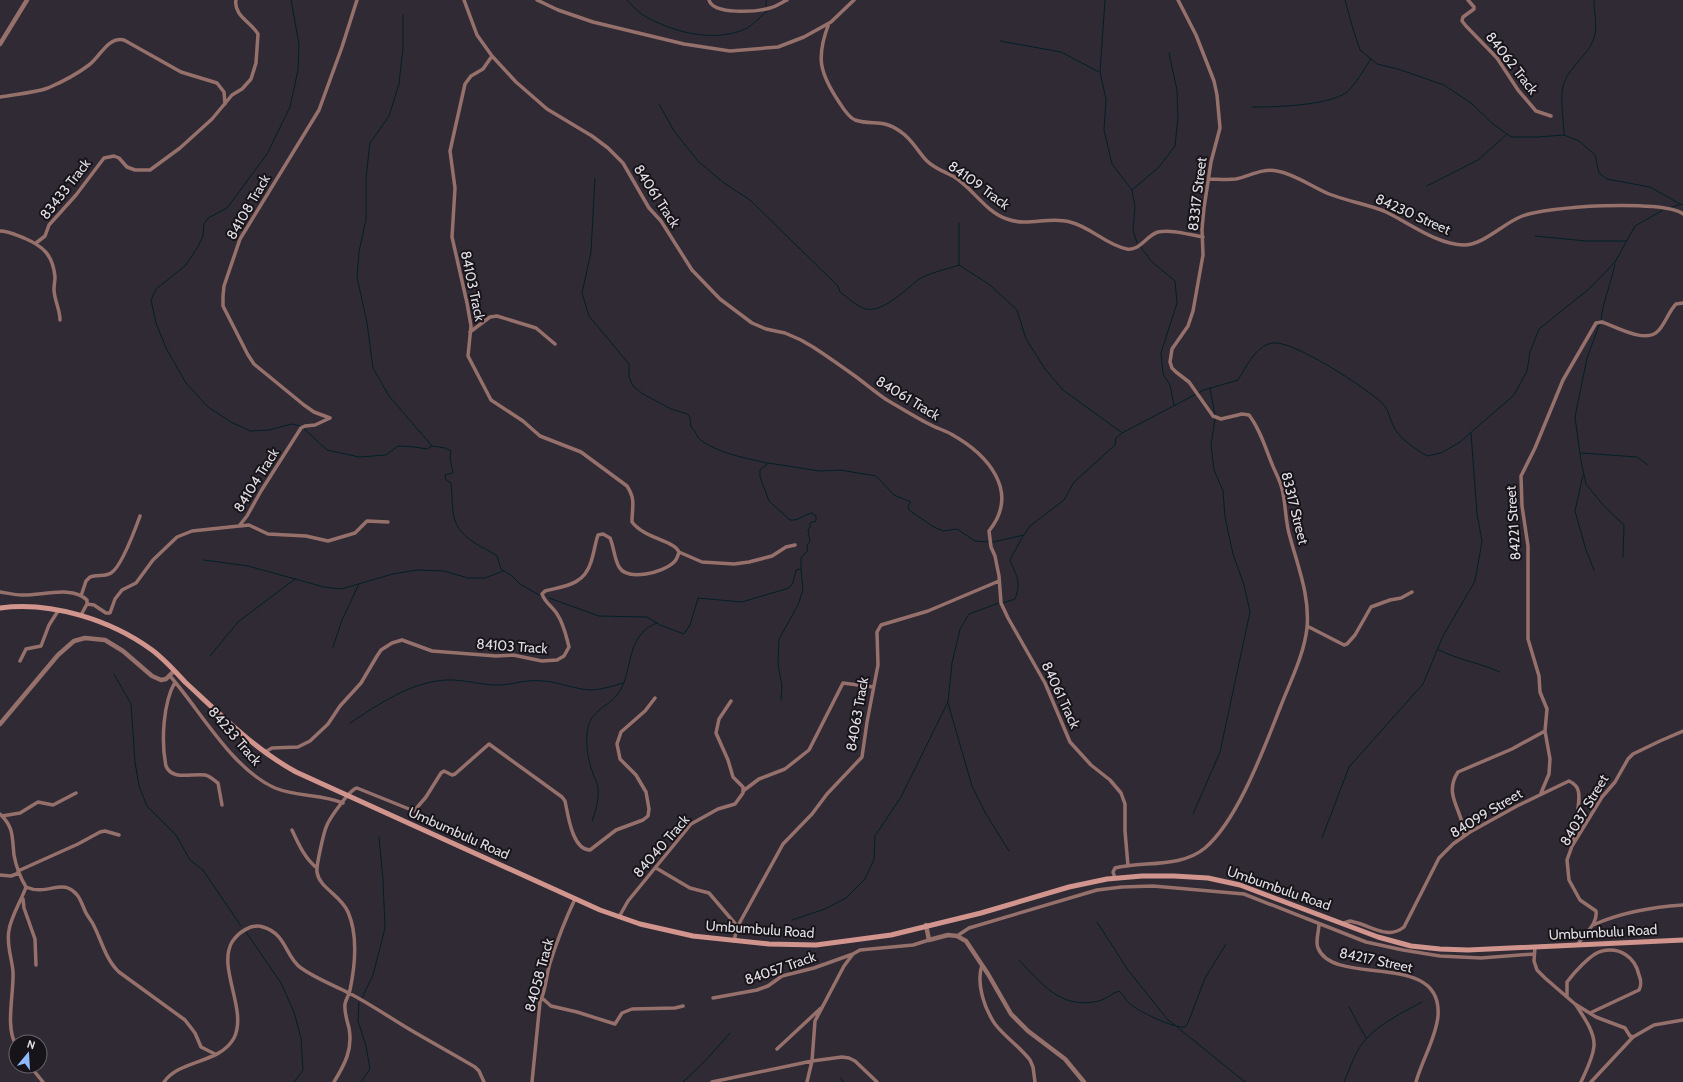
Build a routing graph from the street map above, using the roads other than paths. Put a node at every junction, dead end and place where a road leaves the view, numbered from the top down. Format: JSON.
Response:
{"nodes":[{"id":1,"x":27,"y":0,"type":"edge"},
{"id":2,"x":236,"y":0,"type":"edge"},
{"id":3,"x":357,"y":0,"type":"edge"},
{"id":4,"x":464,"y":0,"type":"edge"},
{"id":5,"x":537,"y":0,"type":"edge"},
{"id":6,"x":709,"y":0,"type":"edge"},
{"id":7,"x":786,"y":0,"type":"edge"},
{"id":8,"x":854,"y":0,"type":"edge"},
{"id":9,"x":1178,"y":0,"type":"edge"},
{"id":10,"x":1468,"y":0,"type":"edge"},
{"id":11,"x":829,"y":23,"type":"junction"},
{"id":12,"x":1,"y":41,"type":"edge"},
{"id":13,"x":492,"y":56,"type":"junction"},
{"id":14,"x":0,"y":97,"type":"edge"},
{"id":15,"x":225,"y":104,"type":"junction"},
{"id":16,"x":1551,"y":116,"type":"dead end"},
{"id":17,"x":1209,"y":179,"type":"junction"},
{"id":18,"x":1681,"y":213,"type":"edge"},
{"id":19,"x":0,"y":231,"type":"edge"},
{"id":20,"x":1203,"y":237,"type":"junction"},
{"id":21,"x":36,"y":243,"type":"junction"},
{"id":22,"x":1683,"y":303,"type":"edge"},
{"id":23,"x":60,"y":320,"type":"dead end"},
{"id":24,"x":470,"y":332,"type":"junction"},
{"id":25,"x":555,"y":344,"type":"dead end"},
{"id":26,"x":330,"y":418,"type":"joint"},
{"id":27,"x":140,"y":516,"type":"dead end"},
{"id":28,"x":388,"y":522,"type":"dead end"},
{"id":29,"x":239,"y":526,"type":"junction"},
{"id":30,"x":795,"y":545,"type":"dead end"},
{"id":31,"x":679,"y":552,"type":"junction"},
{"id":32,"x":999,"y":581,"type":"junction"},
{"id":33,"x":0,"y":592,"type":"edge"},
{"id":34,"x":1412,"y":592,"type":"dead end"},
{"id":35,"x":81,"y":596,"type":"junction"},
{"id":36,"x":87,"y":604,"type":"junction"},
{"id":37,"x":0,"y":608,"type":"edge"},
{"id":38,"x":58,"y":611,"type":"junction"},
{"id":39,"x":80,"y":616,"type":"junction"},
{"id":40,"x":1307,"y":626,"type":"junction"},
{"id":41,"x":20,"y":661,"type":"dead end"},
{"id":42,"x":174,"y":670,"type":"junction"},
{"id":43,"x":170,"y":676,"type":"junction"},
{"id":44,"x":175,"y":682,"type":"junction"},
{"id":45,"x":873,"y":687,"type":"junction"},
{"id":46,"x":656,"y":698,"type":"dead end"},
{"id":47,"x":731,"y":701,"type":"dead end"},
{"id":48,"x":0,"y":724,"type":"edge"},
{"id":49,"x":1545,"y":730,"type":"junction"},
{"id":50,"x":1683,"y":731,"type":"edge"},
{"id":51,"x":265,"y":752,"type":"junction"},
{"id":52,"x":743,"y":791,"type":"junction"},
{"id":53,"x":76,"y":793,"type":"dead end"},
{"id":54,"x":1541,"y":793,"type":"junction"},
{"id":55,"x":347,"y":795,"type":"junction"},
{"id":56,"x":343,"y":803,"type":"junction"},
{"id":57,"x":222,"y":805,"type":"dead end"},
{"id":58,"x":1,"y":815,"type":"edge"},
{"id":59,"x":292,"y":830,"type":"dead end"},
{"id":60,"x":119,"y":835,"type":"dead end"},
{"id":61,"x":1464,"y":836,"type":"junction"},
{"id":62,"x":1572,"y":846,"type":"junction"},
{"id":63,"x":1128,"y":866,"type":"junction"},
{"id":64,"x":317,"y":868,"type":"junction"},
{"id":65,"x":656,"y":868,"type":"junction"},
{"id":66,"x":18,"y":872,"type":"junction"},
{"id":67,"x":0,"y":875,"type":"edge"},
{"id":68,"x":1115,"y":878,"type":"junction"},
{"id":69,"x":1122,"y":878,"type":"junction"},
{"id":70,"x":26,"y":887,"type":"junction"},
{"id":71,"x":1122,"y":887,"type":"junction"},
{"id":72,"x":1246,"y":887,"type":"junction"},
{"id":73,"x":1244,"y":894,"type":"junction"},
{"id":74,"x":23,"y":898,"type":"junction"},
{"id":75,"x":575,"y":899,"type":"junction"},
{"id":76,"x":1683,"y":905,"type":"edge"},
{"id":77,"x":619,"y":917,"type":"junction"},
{"id":78,"x":1319,"y":924,"type":"junction"},
{"id":79,"x":1344,"y":924,"type":"junction"},
{"id":80,"x":926,"y":925,"type":"junction"},
{"id":81,"x":1593,"y":925,"type":"junction"},
{"id":82,"x":738,"y":927,"type":"junction"},
{"id":83,"x":957,"y":936,"type":"junction"},
{"id":84,"x":929,"y":940,"type":"junction"},
{"id":85,"x":1683,"y":940,"type":"edge"},
{"id":86,"x":734,"y":941,"type":"junction"},
{"id":87,"x":1578,"y":944,"type":"junction"},
{"id":88,"x":1534,"y":947,"type":"junction"},
{"id":89,"x":853,"y":954,"type":"junction"},
{"id":90,"x":1534,"y":954,"type":"junction"},
{"id":91,"x":36,"y":965,"type":"dead end"},
{"id":92,"x":982,"y":965,"type":"junction"},
{"id":93,"x":350,"y":993,"type":"junction"},
{"id":94,"x":1567,"y":996,"type":"junction"},
{"id":95,"x":542,"y":998,"type":"junction"},
{"id":96,"x":713,"y":998,"type":"dead end"},
{"id":97,"x":1575,"y":1004,"type":"junction"},
{"id":98,"x":683,"y":1006,"type":"dead end"},
{"id":99,"x":823,"y":1006,"type":"junction"},
{"id":100,"x":1590,"y":1013,"type":"junction"},
{"id":101,"x":1683,"y":1020,"type":"edge"},
{"id":102,"x":11,"y":1034,"type":"edge"},
{"id":103,"x":1633,"y":1037,"type":"junction"},
{"id":104,"x":777,"y":1050,"type":"dead end"},
{"id":105,"x":215,"y":1054,"type":"junction"},
{"id":106,"x":812,"y":1061,"type":"junction"},
{"id":107,"x":36,"y":1074,"type":"edge"},
{"id":108,"x":43,"y":1082,"type":"edge"},
{"id":109,"x":164,"y":1082,"type":"edge"},
{"id":110,"x":334,"y":1082,"type":"edge"},
{"id":111,"x":484,"y":1082,"type":"edge"},
{"id":112,"x":532,"y":1082,"type":"edge"},
{"id":113,"x":712,"y":1082,"type":"edge"},
{"id":114,"x":807,"y":1082,"type":"edge"},
{"id":115,"x":877,"y":1082,"type":"edge"},
{"id":116,"x":1035,"y":1082,"type":"edge"},
{"id":117,"x":1084,"y":1082,"type":"edge"},
{"id":118,"x":1416,"y":1082,"type":"edge"},
{"id":119,"x":1582,"y":1082,"type":"edge"},
{"id":120,"x":1592,"y":1082,"type":"edge"}],
"edges":[{"from":1,"to":12,"type":"street"},
{"from":2,"to":15,"type":"street"},
{"from":3,"to":26,"type":"street","name":"84108 Track"},
{"from":4,"to":13,"type":"street"},
{"from":5,"to":11,"type":"street"},
{"from":6,"to":7,"type":"street"},
{"from":8,"to":11,"type":"street"},
{"from":9,"to":17,"type":"street","name":"83317 Street"},
{"from":10,"to":16,"type":"street","name":"84062 Track"},
{"from":11,"to":20,"type":"street","name":"84109 Track"},
{"from":13,"to":24,"type":"street","name":"84103 Track"},
{"from":13,"to":32,"type":"street","name":"84061 Track"},
{"from":14,"to":15,"type":"street"},
{"from":15,"to":21,"type":"street","name":"83433 Track"},
{"from":17,"to":18,"type":"street","name":"84230 Street"},
{"from":17,"to":20,"type":"street","name":"83317 Street"},
{"from":19,"to":21,"type":"street"},
{"from":20,"to":40,"type":"street","name":"83317 Street"},
{"from":21,"to":23,"type":"street"},
{"from":22,"to":49,"type":"street","name":"84221 Street"},
{"from":24,"to":25,"type":"street"},
{"from":24,"to":31,"type":"street","name":"84103 Track"},
{"from":26,"to":29,"type":"street","name":"84104 Track"},
{"from":27,"to":35,"type":"street"},
{"from":28,"to":29,"type":"street"},
{"from":29,"to":36,"type":"street","name":"84104 Track"},
{"from":30,"to":31,"type":"street"},
{"from":31,"to":51,"type":"street","name":"84103 Track"},
{"from":32,"to":45,"type":"street","name":"84063 Track"},
{"from":32,"to":63,"type":"street","name":"84061 Track"},
{"from":33,"to":35,"type":"street"},
{"from":34,"to":40,"type":"street"},
{"from":35,"to":36,"type":"street"},
{"from":36,"to":39,"type":"street"},
{"from":37,"to":38,"type":"main road","name":"Umbumbulu Road"},
{"from":38,"to":39,"type":"main road","name":"Umbumbulu Road"},
{"from":38,"to":41,"type":"street"},
{"from":39,"to":42,"type":"main road","name":"Umbumbulu Road"},
{"from":40,"to":63,"type":"street","name":"83317 Street"},
{"from":42,"to":43,"type":"street"},
{"from":42,"to":51,"type":"main road","name":"Umbumbulu Road"},
{"from":43,"to":44,"type":"street","name":"84233 Track"},
{"from":43,"to":48,"type":"street"},
{"from":44,"to":56,"type":"street","name":"84233 Track"},
{"from":44,"to":57,"type":"street"},
{"from":45,"to":52,"type":"street","name":"84040 Track"},
{"from":45,"to":82,"type":"street","name":"84063 Track"},
{"from":46,"to":55,"type":"street"},
{"from":47,"to":52,"type":"street"},
{"from":49,"to":54,"type":"street","name":"84221 Street"},
{"from":49,"to":61,"type":"street"},
{"from":50,"to":62,"type":"street","name":"84037 Street"},
{"from":51,"to":55,"type":"main road","name":"Umbumbulu Road"},
{"from":52,"to":65,"type":"street","name":"84040 Track"},
{"from":53,"to":58,"type":"street"},
{"from":54,"to":61,"type":"street","name":"84099 Street"},
{"from":54,"to":62,"type":"street","name":"84099 Street"},
{"from":55,"to":56,"type":"street"},
{"from":55,"to":75,"type":"main road","name":"Umbumbulu Road"},
{"from":56,"to":64,"type":"street"},
{"from":58,"to":66,"type":"street"},
{"from":59,"to":64,"type":"street"},
{"from":60,"to":66,"type":"street"},
{"from":61,"to":79,"type":"street","name":"84099 Street"},
{"from":62,"to":81,"type":"street","name":"84037 Street"},
{"from":63,"to":68,"type":"street","name":"83317 Street"},
{"from":64,"to":93,"type":"street"},
{"from":65,"to":77,"type":"street","name":"84040 Track"},
{"from":65,"to":82,"type":"street"},
{"from":66,"to":67,"type":"street"},
{"from":66,"to":70,"type":"street"},
{"from":68,"to":69,"type":"main road","name":"Umbumbulu Road"},
{"from":68,"to":80,"type":"main road","name":"Umbumbulu Road"},
{"from":69,"to":71,"type":"street"},
{"from":69,"to":72,"type":"main road","name":"Umbumbulu Road"},
{"from":70,"to":74,"type":"street"},
{"from":70,"to":105,"type":"street"},
{"from":71,"to":73,"type":"street"},
{"from":71,"to":83,"type":"street"},
{"from":72,"to":73,"type":"street"},
{"from":72,"to":79,"type":"main road","name":"Umbumbulu Road"},
{"from":73,"to":78,"type":"street"},
{"from":74,"to":91,"type":"street"},
{"from":74,"to":102,"type":"street"},
{"from":75,"to":77,"type":"main road","name":"Umbumbulu Road"},
{"from":75,"to":95,"type":"street","name":"84058 Track"},
{"from":76,"to":81,"type":"street"},
{"from":77,"to":86,"type":"main road","name":"Umbumbulu Road"},
{"from":78,"to":90,"type":"street"},
{"from":78,"to":118,"type":"street","name":"84217 Street"},
{"from":79,"to":88,"type":"main road","name":"Umbumbulu Road"},
{"from":80,"to":84,"type":"street"},
{"from":80,"to":86,"type":"main road","name":"Umbumbulu Road"},
{"from":81,"to":87,"type":"street"},
{"from":82,"to":86,"type":"street","name":"84063 Track"},
{"from":83,"to":84,"type":"street"},
{"from":83,"to":92,"type":"street"},
{"from":84,"to":89,"type":"street","name":"84057 Track"},
{"from":85,"to":87,"type":"main road","name":"Umbumbulu Road"},
{"from":87,"to":88,"type":"main road","name":"Umbumbulu Road"},
{"from":88,"to":90,"type":"street"},
{"from":89,"to":96,"type":"street","name":"84057 Track"},
{"from":89,"to":99,"type":"street"},
{"from":90,"to":94,"type":"street"},
{"from":92,"to":116,"type":"street"},
{"from":92,"to":117,"type":"street"},
{"from":93,"to":105,"type":"street"},
{"from":93,"to":110,"type":"street"},
{"from":93,"to":111,"type":"street"},
{"from":94,"to":97,"type":"street"},
{"from":94,"to":100,"type":"street"},
{"from":95,"to":98,"type":"street"},
{"from":95,"to":112,"type":"street","name":"84058 Track"},
{"from":97,"to":100,"type":"street"},
{"from":97,"to":119,"type":"street"},
{"from":99,"to":104,"type":"street"},
{"from":99,"to":106,"type":"street"},
{"from":100,"to":103,"type":"street"},
{"from":101,"to":103,"type":"street"},
{"from":103,"to":120,"type":"street"},
{"from":105,"to":109,"type":"street"},
{"from":106,"to":113,"type":"street"},
{"from":106,"to":114,"type":"street"},
{"from":106,"to":115,"type":"street"},
{"from":107,"to":108,"type":"street"}]}
